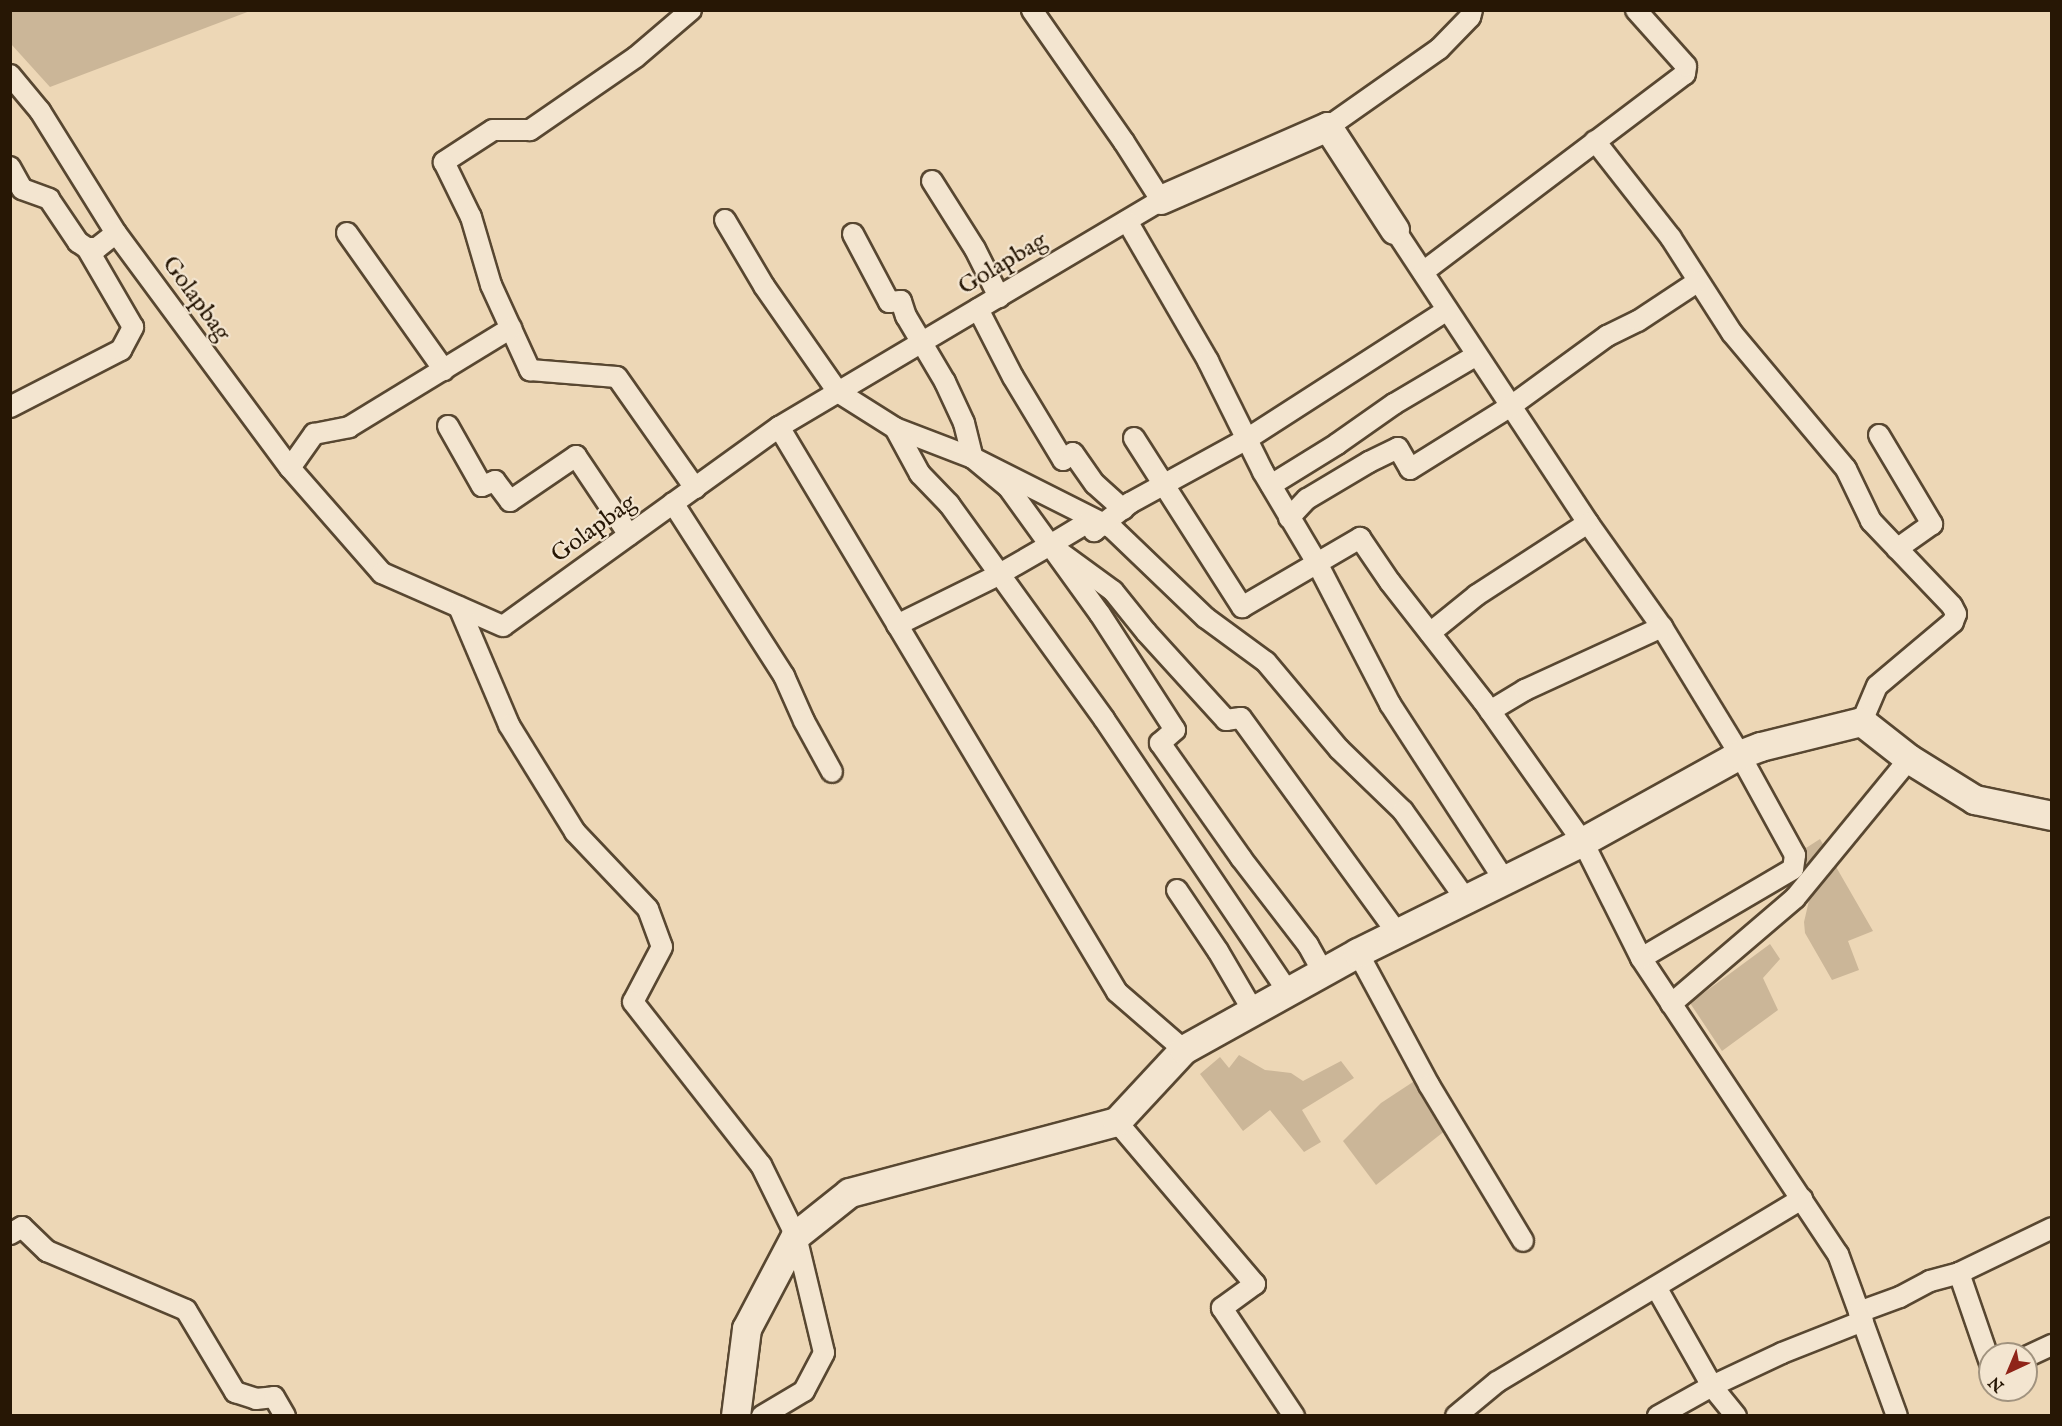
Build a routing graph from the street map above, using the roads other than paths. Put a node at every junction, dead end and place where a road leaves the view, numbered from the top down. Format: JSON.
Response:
{"nodes":[{"id":1,"x":691,"y":10,"type":"edge"},
{"id":2,"x":1032,"y":10,"type":"edge"},
{"id":3,"x":1472,"y":10,"type":"edge"},
{"id":4,"x":1636,"y":10,"type":"edge"},
{"id":5,"x":10,"y":75,"type":"edge"},
{"id":6,"x":1328,"y":127,"type":"junction"},
{"id":7,"x":1594,"y":141,"type":"junction"},
{"id":8,"x":10,"y":167,"type":"edge"},
{"id":9,"x":932,"y":182,"type":"dead end"},
{"id":10,"x":1161,"y":200,"type":"junction"},
{"id":11,"x":725,"y":220,"type":"dead end"},
{"id":12,"x":1127,"y":221,"type":"junction"},
{"id":13,"x":1395,"y":230,"type":"joint"},
{"id":14,"x":116,"y":233,"type":"junction"},
{"id":15,"x":347,"y":233,"type":"dead end"},
{"id":16,"x":853,"y":234,"type":"dead end"},
{"id":17,"x":87,"y":248,"type":"junction"},
{"id":18,"x":1423,"y":272,"type":"junction"},
{"id":19,"x":1697,"y":282,"type":"junction"},
{"id":20,"x":999,"y":297,"type":"junction"},
{"id":21,"x":978,"y":309,"type":"junction"},
{"id":22,"x":1448,"y":310,"type":"junction"},
{"id":23,"x":511,"y":328,"type":"junction"},
{"id":24,"x":922,"y":342,"type":"junction"},
{"id":25,"x":1477,"y":355,"type":"junction"},
{"id":26,"x":444,"y":370,"type":"junction"},
{"id":27,"x":838,"y":392,"type":"junction"},
{"id":28,"x":1511,"y":406,"type":"junction"},
{"id":29,"x":10,"y":407,"type":"edge"},
{"id":30,"x":448,"y":426,"type":"dead end"},
{"id":31,"x":778,"y":427,"type":"junction"},
{"id":32,"x":895,"y":428,"type":"junction"},
{"id":33,"x":1879,"y":435,"type":"dead end"},
{"id":34,"x":1134,"y":438,"type":"dead end"},
{"id":35,"x":1247,"y":439,"type":"junction"},
{"id":36,"x":973,"y":458,"type":"junction"},
{"id":37,"x":290,"y":468,"type":"junction"},
{"id":38,"x":1162,"y":485,"type":"junction"},
{"id":39,"x":1271,"y":485,"type":"junction"},
{"id":40,"x":695,"y":488,"type":"junction"},
{"id":41,"x":674,"y":503,"type":"junction"},
{"id":42,"x":1123,"y":509,"type":"junction"},
{"id":43,"x":1289,"y":518,"type":"junction"},
{"id":44,"x":1588,"y":523,"type":"junction"},
{"id":45,"x":1104,"y":524,"type":"junction"},
{"id":46,"x":629,"y":535,"type":"junction"},
{"id":47,"x":1050,"y":545,"type":"junction"},
{"id":48,"x":1897,"y":549,"type":"junction"},
{"id":49,"x":1317,"y":563,"type":"junction"},
{"id":50,"x":998,"y":575,"type":"junction"},
{"id":51,"x":459,"y":607,"type":"junction"},
{"id":52,"x":897,"y":625,"type":"junction"},
{"id":53,"x":1662,"y":627,"type":"junction"},
{"id":54,"x":1430,"y":633,"type":"junction"},
{"id":55,"x":1490,"y":711,"type":"junction"},
{"id":56,"x":1862,"y":722,"type":"junction"},
{"id":57,"x":1740,"y":755,"type":"junction"},
{"id":58,"x":1909,"y":759,"type":"junction"},
{"id":59,"x":832,"y":772,"type":"dead end"},
{"id":60,"x":2052,"y":816,"type":"edge"},
{"id":61,"x":1583,"y":842,"type":"junction"},
{"id":62,"x":1505,"y":881,"type":"junction"},
{"id":63,"x":1177,"y":890,"type":"dead end"},
{"id":64,"x":1467,"y":900,"type":"junction"},
{"id":65,"x":1397,"y":933,"type":"junction"},
{"id":66,"x":1358,"y":953,"type":"junction"},
{"id":67,"x":1641,"y":958,"type":"junction"},
{"id":68,"x":1323,"y":972,"type":"junction"},
{"id":69,"x":1288,"y":992,"type":"junction"},
{"id":70,"x":1671,"y":1005,"type":"junction"},
{"id":71,"x":1253,"y":1011,"type":"junction"},
{"id":72,"x":1184,"y":1050,"type":"junction"},
{"id":73,"x":1117,"y":1122,"type":"junction"},
{"id":74,"x":1802,"y":1199,"type":"junction"},
{"id":75,"x":2052,"y":1228,"type":"edge"},
{"id":76,"x":10,"y":1234,"type":"edge"},
{"id":77,"x":796,"y":1236,"type":"junction"},
{"id":78,"x":1523,"y":1241,"type":"dead end"},
{"id":79,"x":1959,"y":1273,"type":"junction"},
{"id":80,"x":1656,"y":1287,"type":"junction"},
{"id":81,"x":1861,"y":1317,"type":"junction"},
{"id":82,"x":1983,"y":1342,"type":"edge"},
{"id":83,"x":2052,"y":1345,"type":"edge"},
{"id":84,"x":2038,"y":1351,"type":"edge"},
{"id":85,"x":1712,"y":1386,"type":"junction"},
{"id":86,"x":285,"y":1416,"type":"edge"},
{"id":87,"x":736,"y":1416,"type":"edge"},
{"id":88,"x":762,"y":1416,"type":"edge"},
{"id":89,"x":1294,"y":1416,"type":"edge"},
{"id":90,"x":1456,"y":1416,"type":"edge"},
{"id":91,"x":1658,"y":1416,"type":"edge"},
{"id":92,"x":1736,"y":1416,"type":"edge"},
{"id":93,"x":1897,"y":1416,"type":"edge"}],
"edges":[{"from":1,"to":23,"type":"street"},
{"from":2,"to":10,"type":"street"},
{"from":3,"to":6,"type":"street"},
{"from":4,"to":7,"type":"street"},
{"from":5,"to":14,"type":"street","name":"Golapbag"},
{"from":6,"to":10,"type":"street"},
{"from":6,"to":13,"type":"street"},
{"from":7,"to":18,"type":"street"},
{"from":7,"to":19,"type":"street"},
{"from":8,"to":17,"type":"street"},
{"from":9,"to":20,"type":"street"},
{"from":10,"to":12,"type":"street","name":"Golapbag"},
{"from":11,"to":27,"type":"street"},
{"from":12,"to":20,"type":"street","name":"Golapbag"},
{"from":12,"to":35,"type":"street"},
{"from":13,"to":18,"type":"street"},
{"from":14,"to":17,"type":"street"},
{"from":14,"to":37,"type":"street","name":"Golapbag"},
{"from":15,"to":26,"type":"street"},
{"from":16,"to":24,"type":"street"},
{"from":17,"to":29,"type":"street"},
{"from":18,"to":22,"type":"street"},
{"from":19,"to":28,"type":"street"},
{"from":19,"to":48,"type":"street"},
{"from":20,"to":21,"type":"street","name":"Golapbag"},
{"from":21,"to":24,"type":"street","name":"Golapbag"},
{"from":21,"to":42,"type":"street"},
{"from":22,"to":25,"type":"street"},
{"from":22,"to":35,"type":"street"},
{"from":23,"to":26,"type":"street"},
{"from":23,"to":40,"type":"street"},
{"from":24,"to":27,"type":"street","name":"Golapbag"},
{"from":24,"to":36,"type":"street"},
{"from":25,"to":28,"type":"street"},
{"from":25,"to":39,"type":"street"},
{"from":26,"to":37,"type":"street"},
{"from":27,"to":31,"type":"street","name":"Golapbag"},
{"from":27,"to":32,"type":"street"},
{"from":28,"to":43,"type":"street"},
{"from":28,"to":44,"type":"street"},
{"from":30,"to":46,"type":"street"},
{"from":31,"to":40,"type":"street","name":"Golapbag"},
{"from":31,"to":52,"type":"street"},
{"from":32,"to":36,"type":"street"},
{"from":32,"to":50,"type":"street"},
{"from":33,"to":48,"type":"street"},
{"from":34,"to":38,"type":"street"},
{"from":35,"to":38,"type":"street"},
{"from":35,"to":39,"type":"street"},
{"from":36,"to":45,"type":"street"},
{"from":36,"to":47,"type":"street"},
{"from":37,"to":51,"type":"street","name":"Golapbag"},
{"from":38,"to":42,"type":"street"},
{"from":38,"to":49,"type":"street"},
{"from":39,"to":43,"type":"street"},
{"from":40,"to":41,"type":"street","name":"Golapbag"},
{"from":41,"to":46,"type":"street","name":"Golapbag"},
{"from":41,"to":59,"type":"street"},
{"from":42,"to":45,"type":"street"},
{"from":43,"to":49,"type":"street"},
{"from":44,"to":53,"type":"street"},
{"from":44,"to":54,"type":"street"},
{"from":45,"to":47,"type":"street"},
{"from":45,"to":64,"type":"street"},
{"from":46,"to":51,"type":"street","name":"Golapbag"},
{"from":47,"to":50,"type":"street"},
{"from":47,"to":65,"type":"street"},
{"from":47,"to":68,"type":"street"},
{"from":48,"to":56,"type":"street"},
{"from":49,"to":54,"type":"street"},
{"from":49,"to":62,"type":"street"},
{"from":50,"to":52,"type":"street"},
{"from":50,"to":69,"type":"street"},
{"from":51,"to":77,"type":"street"},
{"from":52,"to":72,"type":"street"},
{"from":53,"to":55,"type":"street"},
{"from":53,"to":57,"type":"street"},
{"from":54,"to":55,"type":"street"},
{"from":55,"to":61,"type":"street"},
{"from":56,"to":57,"type":"street"},
{"from":56,"to":58,"type":"street"},
{"from":57,"to":61,"type":"street"},
{"from":57,"to":67,"type":"street"},
{"from":58,"to":60,"type":"street"},
{"from":58,"to":70,"type":"street"},
{"from":61,"to":62,"type":"street"},
{"from":61,"to":67,"type":"street"},
{"from":62,"to":64,"type":"street"},
{"from":63,"to":71,"type":"street"},
{"from":64,"to":65,"type":"street"},
{"from":65,"to":66,"type":"street"},
{"from":66,"to":68,"type":"street"},
{"from":66,"to":78,"type":"street"},
{"from":67,"to":70,"type":"street"},
{"from":68,"to":69,"type":"street"},
{"from":69,"to":71,"type":"street"},
{"from":70,"to":74,"type":"street"},
{"from":71,"to":72,"type":"street"},
{"from":72,"to":73,"type":"street"},
{"from":73,"to":77,"type":"street"},
{"from":73,"to":89,"type":"street"},
{"from":74,"to":80,"type":"street"},
{"from":74,"to":81,"type":"street"},
{"from":75,"to":79,"type":"street"},
{"from":76,"to":86,"type":"street"},
{"from":77,"to":87,"type":"street"},
{"from":77,"to":88,"type":"street"},
{"from":79,"to":81,"type":"street"},
{"from":79,"to":82,"type":"street"},
{"from":80,"to":85,"type":"street"},
{"from":80,"to":90,"type":"street"},
{"from":81,"to":85,"type":"street"},
{"from":81,"to":93,"type":"street"},
{"from":83,"to":84,"type":"street"},
{"from":85,"to":91,"type":"street"},
{"from":85,"to":92,"type":"street"}]}
